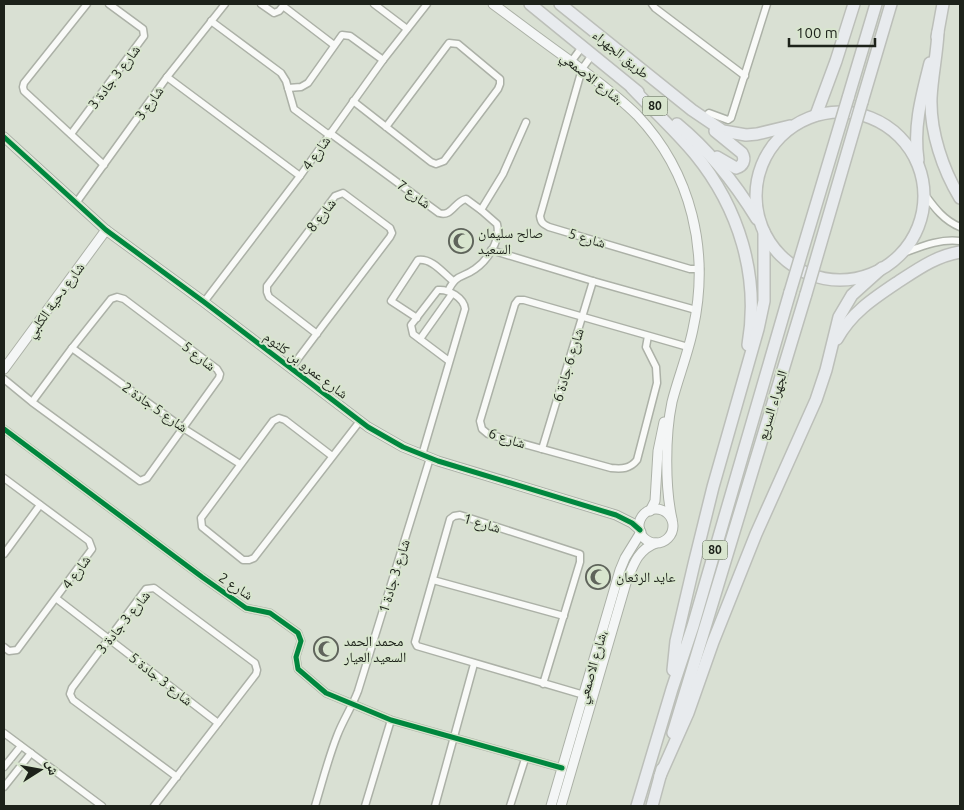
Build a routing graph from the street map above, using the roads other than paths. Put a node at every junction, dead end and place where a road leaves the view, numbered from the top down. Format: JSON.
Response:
{"nodes":[{"id":1,"x":87,"y":4,"type":"edge"},
{"id":2,"x":109,"y":4,"type":"edge"},
{"id":3,"x":225,"y":4,"type":"edge"},
{"id":4,"x":261,"y":4,"type":"edge"},
{"id":5,"x":374,"y":4,"type":"edge"},
{"id":6,"x":427,"y":4,"type":"edge"},
{"id":7,"x":493,"y":4,"type":"edge"},
{"id":8,"x":530,"y":4,"type":"edge"},
{"id":9,"x":560,"y":4,"type":"edge"},
{"id":10,"x":652,"y":4,"type":"edge"},
{"id":11,"x":767,"y":4,"type":"edge"},
{"id":12,"x":854,"y":4,"type":"edge"},
{"id":13,"x":876,"y":4,"type":"edge"},
{"id":14,"x":891,"y":4,"type":"edge"},
{"id":15,"x":943,"y":4,"type":"edge"},
{"id":16,"x":284,"y":5,"type":"edge"},
{"id":17,"x":211,"y":21,"type":"junction"},
{"id":18,"x":407,"y":29,"type":"junction"},
{"id":19,"x":938,"y":32,"type":"junction"},
{"id":20,"x":334,"y":45,"type":"junction"},
{"id":21,"x":582,"y":47,"type":"junction"},
{"id":22,"x":592,"y":55,"type":"junction"},
{"id":23,"x":383,"y":60,"type":"junction"},
{"id":24,"x":571,"y":62,"type":"junction"},
{"id":25,"x":582,"y":69,"type":"junction"},
{"id":26,"x":745,"y":76,"type":"junction"},
{"id":27,"x":167,"y":77,"type":"junction"},
{"id":28,"x":288,"y":88,"type":"junction"},
{"id":29,"x":632,"y":88,"type":"junction"},
{"id":30,"x":353,"y":101,"type":"junction"},
{"id":31,"x":692,"y":110,"type":"junction"},
{"id":32,"x":816,"y":115,"type":"junction"},
{"id":33,"x":704,"y":119,"type":"junction"},
{"id":34,"x":526,"y":122,"type":"dead end"},
{"id":35,"x":793,"y":126,"type":"junction"},
{"id":36,"x":386,"y":127,"type":"junction"},
{"id":37,"x":681,"y":127,"type":"junction"},
{"id":38,"x":71,"y":134,"type":"junction"},
{"id":39,"x":330,"y":134,"type":"junction"},
{"id":40,"x":4,"y":137,"type":"edge"},
{"id":41,"x":104,"y":165,"type":"junction"},
{"id":42,"x":920,"y":172,"type":"junction"},
{"id":43,"x":300,"y":176,"type":"junction"},
{"id":44,"x":923,"y":192,"type":"junction"},
{"id":45,"x":960,"y":198,"type":"edge"},
{"id":46,"x":76,"y":203,"type":"junction"},
{"id":47,"x":481,"y":210,"type":"junction"},
{"id":48,"x":960,"y":227,"type":"edge"},
{"id":49,"x":763,"y":228,"type":"junction"},
{"id":50,"x":106,"y":230,"type":"junction"},
{"id":51,"x":960,"y":241,"type":"edge"},
{"id":52,"x":491,"y":250,"type":"junction"},
{"id":53,"x":960,"y":252,"type":"edge"},
{"id":54,"x":898,"y":255,"type":"junction"},
{"id":55,"x":882,"y":268,"type":"junction"},
{"id":56,"x":700,"y":269,"type":"junction"},
{"id":57,"x":453,"y":281,"type":"junction"},
{"id":58,"x":593,"y":281,"type":"junction"},
{"id":59,"x":450,"y":292,"type":"junction"},
{"id":60,"x":204,"y":302,"type":"junction"},
{"id":61,"x":696,"y":310,"type":"junction"},
{"id":62,"x":583,"y":316,"type":"junction"},
{"id":63,"x":417,"y":318,"type":"junction"},
{"id":64,"x":317,"y":334,"type":"junction"},
{"id":65,"x":648,"y":336,"type":"junction"},
{"id":66,"x":420,"y":339,"type":"junction"},
{"id":67,"x":72,"y":348,"type":"junction"},
{"id":68,"x":688,"y":348,"type":"junction"},
{"id":69,"x":830,"y":355,"type":"junction"},
{"id":70,"x":449,"y":361,"type":"junction"},
{"id":71,"x":291,"y":368,"type":"junction"},
{"id":72,"x":4,"y":369,"type":"edge"},
{"id":73,"x":4,"y":379,"type":"edge"},
{"id":74,"x":739,"y":395,"type":"junction"},
{"id":75,"x":672,"y":401,"type":"junction"},
{"id":76,"x":32,"y":402,"type":"junction"},
{"id":77,"x":360,"y":421,"type":"junction"},
{"id":78,"x":183,"y":428,"type":"junction"},
{"id":79,"x":4,"y":429,"type":"edge"},
{"id":80,"x":542,"y":449,"type":"junction"},
{"id":81,"x":332,"y":456,"type":"junction"},
{"id":82,"x":426,"y":456,"type":"junction"},
{"id":83,"x":240,"y":464,"type":"junction"},
{"id":84,"x":4,"y":478,"type":"edge"},
{"id":85,"x":40,"y":505,"type":"junction"},
{"id":86,"x":649,"y":511,"type":"junction"},
{"id":87,"x":616,"y":515,"type":"junction"},
{"id":88,"x":672,"y":519,"type":"junction"},
{"id":89,"x":640,"y":531,"type":"junction"},
{"id":90,"x":656,"y":543,"type":"junction"},
{"id":91,"x":4,"y":554,"type":"edge"},
{"id":92,"x":433,"y":580,"type":"junction"},
{"id":93,"x":56,"y":599,"type":"junction"},
{"id":94,"x":564,"y":616,"type":"junction"},
{"id":95,"x":109,"y":639,"type":"junction"},
{"id":96,"x":4,"y":647,"type":"edge"},
{"id":97,"x":474,"y":664,"type":"junction"},
{"id":98,"x":543,"y":684,"type":"junction"},
{"id":99,"x":672,"y":689,"type":"junction"},
{"id":100,"x":584,"y":695,"type":"junction"},
{"id":101,"x":353,"y":704,"type":"junction"},
{"id":102,"x":391,"y":720,"type":"junction"},
{"id":103,"x":218,"y":723,"type":"junction"},
{"id":104,"x":4,"y":733,"type":"edge"},
{"id":105,"x":454,"y":738,"type":"junction"},
{"id":106,"x":21,"y":746,"type":"junction"},
{"id":107,"x":31,"y":753,"type":"junction"},
{"id":108,"x":525,"y":758,"type":"junction"},
{"id":109,"x":4,"y":767,"type":"edge"},
{"id":110,"x":562,"y":768,"type":"junction"},
{"id":111,"x":660,"y":776,"type":"junction"},
{"id":112,"x":176,"y":777,"type":"junction"},
{"id":113,"x":4,"y":787,"type":"edge"},
{"id":114,"x":102,"y":806,"type":"edge"},
{"id":115,"x":154,"y":806,"type":"edge"},
{"id":116,"x":315,"y":806,"type":"edge"},
{"id":117,"x":365,"y":806,"type":"edge"},
{"id":118,"x":435,"y":806,"type":"edge"},
{"id":119,"x":510,"y":806,"type":"edge"},
{"id":120,"x":550,"y":806,"type":"edge"},
{"id":121,"x":561,"y":806,"type":"edge"},
{"id":122,"x":637,"y":806,"type":"edge"},
{"id":123,"x":652,"y":806,"type":"edge"}],
"edges":[{"from":1,"to":38,"type":"street"},
{"from":2,"to":38,"type":"street","name":"شارع 3 جادة 3"},
{"from":3,"to":17,"type":"street","name":"شارع 3"},
{"from":4,"to":16,"type":"street"},
{"from":5,"to":18,"type":"street"},
{"from":6,"to":18,"type":"street","name":"شارع 4"},
{"from":7,"to":24,"type":"street","name":"شارع الاصمعي،"},
{"from":8,"to":21,"type":"highway","name":"طريق الجهراء","number":"80"},
{"from":9,"to":31,"type":"highway","name":"طريق الجهراء","number":"80"},
{"from":10,"to":26,"type":"street"},
{"from":11,"to":26,"type":"street"},
{"from":12,"to":32,"type":"highway"},
{"from":13,"to":99,"type":"highway","name":"الجهراء السريع","number":"80","bridge":true},
{"from":14,"to":111,"type":"highway","name":"الجهراء السريع","number":"80","bridge":true},
{"from":15,"to":19,"type":"highway"},
{"from":16,"to":20,"type":"street"},
{"from":17,"to":27,"type":"street","name":"شارع 3"},
{"from":17,"to":28,"type":"street"},
{"from":18,"to":23,"type":"street","name":"شارع 4"},
{"from":19,"to":42,"type":"highway"},
{"from":19,"to":45,"type":"highway"},
{"from":20,"to":23,"type":"street"},
{"from":20,"to":28,"type":"street"},
{"from":21,"to":22,"type":"highway","name":"طريق الجهراء","number":"80"},
{"from":21,"to":24,"type":"street","name":"طريق الجهراء"},
{"from":22,"to":25,"type":"street","name":"طريق الجهراء"},
{"from":22,"to":29,"type":"highway","name":"طريق الجهراء","number":"80"},
{"from":23,"to":30,"type":"street","name":"شارع 4"},
{"from":24,"to":25,"type":"street","name":"شارع الاصمعي،"},
{"from":25,"to":56,"type":"street","name":"شارع الاصمعي،"},
{"from":25,"to":56,"type":"street","name":"شارع 5"},
{"from":26,"to":33,"type":"street"},
{"from":27,"to":41,"type":"street","name":"شارع 3"},
{"from":27,"to":43,"type":"street"},
{"from":28,"to":39,"type":"street"},
{"from":29,"to":37,"type":"highway","name":"طريق الجهراء","number":"80"},
{"from":29,"to":74,"type":"highway"},
{"from":30,"to":36,"type":"street"},
{"from":30,"to":39,"type":"street","name":"شارع 4"},
{"from":31,"to":33,"type":"highway","name":"طريق الجهراء","number":"80"},
{"from":31,"to":37,"type":"highway"},
{"from":32,"to":35,"type":"highway","number":"80"},
{"from":32,"to":42,"type":"highway","number":"80"},
{"from":33,"to":35,"type":"highway","name":"طريق الجهراء","number":"80"},
{"from":34,"to":47,"type":"street"},
{"from":35,"to":49,"type":"highway","number":"80"},
{"from":36,"to":36,"type":"street"},
{"from":37,"to":49,"type":"highway","name":"طريق الجهراء","number":"80"},
{"from":38,"to":41,"type":"street"},
{"from":39,"to":43,"type":"street","name":"شارع 4"},
{"from":39,"to":47,"type":"street","name":"شارع 7"},
{"from":40,"to":46,"type":"street","name":"شارع عمرو بن كلثوم"},
{"from":41,"to":46,"type":"street","name":"شارع 3"},
{"from":42,"to":44,"type":"highway","number":"80"},
{"from":43,"to":60,"type":"street","name":"شارع 4"},
{"from":44,"to":48,"type":"street"},
{"from":44,"to":54,"type":"highway","number":"80"},
{"from":46,"to":50,"type":"street","name":"شارع عمرو بن كلثوم"},
{"from":47,"to":52,"type":"street","name":"شارع 7"},
{"from":49,"to":55,"type":"highway","number":"80"},
{"from":49,"to":74,"type":"highway"},
{"from":50,"to":60,"type":"street","name":"شارع عمرو بن كلثوم"},
{"from":50,"to":72,"type":"street","name":"شارع دحية الكلبي"},
{"from":51,"to":54,"type":"street"},
{"from":52,"to":57,"type":"street","name":"شارع 7"},
{"from":52,"to":58,"type":"street"},
{"from":53,"to":69,"type":"highway"},
{"from":54,"to":55,"type":"highway","number":"80"},
{"from":55,"to":69,"type":"highway"},
{"from":56,"to":61,"type":"street","name":"شارع الاصمعي،"},
{"from":57,"to":59,"type":"street"},
{"from":57,"to":63,"type":"street"},
{"from":58,"to":61,"type":"street"},
{"from":58,"to":62,"type":"street","name":"شارع 6 جادة 6"},
{"from":59,"to":63,"type":"street"},
{"from":59,"to":66,"type":"street"},
{"from":59,"to":70,"type":"street"},
{"from":60,"to":71,"type":"street","name":"شارع عمرو بن كلثوم"},
{"from":61,"to":68,"type":"street","name":"شارع الاصمعي،"},
{"from":62,"to":65,"type":"street","name":"شارع 6"},
{"from":62,"to":80,"type":"street","name":"شارع 6 جادة 6"},
{"from":62,"to":80,"type":"street","name":"شارع 6"},
{"from":63,"to":66,"type":"street"},
{"from":64,"to":64,"type":"street","name":"شارع 8"},
{"from":64,"to":71,"type":"street","name":"شارع 8"},
{"from":65,"to":68,"type":"street","name":"شارع 6"},
{"from":65,"to":80,"type":"street","name":"شارع 6"},
{"from":66,"to":70,"type":"street"},
{"from":67,"to":76,"type":"street","name":"شارع 5"},
{"from":67,"to":78,"type":"street","name":"شارع 5 جادة 2"},
{"from":67,"to":78,"type":"street","name":"شارع 5"},
{"from":68,"to":75,"type":"street","name":"شارع الاصمعي،"},
{"from":69,"to":111,"type":"highway"},
{"from":70,"to":82,"type":"street"},
{"from":71,"to":77,"type":"street","name":"شارع عمرو بن كلثوم"},
{"from":73,"to":76,"type":"street","name":"شارع 5"},
{"from":74,"to":99,"type":"highway"},
{"from":75,"to":86,"type":"street","name":"شارع الاصمعي،"},
{"from":75,"to":88,"type":"street","name":"شارع الاصمعي،"},
{"from":76,"to":78,"type":"street","name":"شارع 5"},
{"from":77,"to":81,"type":"street"},
{"from":77,"to":82,"type":"street","name":"شارع عمرو بن كلثوم"},
{"from":78,"to":83,"type":"street","name":"شارع 5 جادة 2"},
{"from":79,"to":101,"type":"street","name":"شارع 2"},
{"from":81,"to":83,"type":"street"},
{"from":81,"to":83,"type":"street"},
{"from":82,"to":87,"type":"street","name":"شارع عمرو بن كلثوم"},
{"from":82,"to":101,"type":"street","name":"شارع 3 جادة 1"},
{"from":84,"to":85,"type":"street","name":"شارع 4"},
{"from":85,"to":91,"type":"street"},
{"from":85,"to":93,"type":"street","name":"شارع 4"},
{"from":86,"to":87,"type":"street","name":"شارع عمرو بن كلثوم"},
{"from":86,"to":88,"type":"street"},
{"from":86,"to":89,"type":"street"},
{"from":87,"to":89,"type":"street","name":"شارع عمرو بن كلثوم"},
{"from":88,"to":90,"type":"street"},
{"from":89,"to":90,"type":"street"},
{"from":89,"to":100,"type":"street","name":"شارع الاصمعي،"},
{"from":90,"to":121,"type":"street","name":"شارع الاصمعي،"},
{"from":92,"to":94,"type":"street"},
{"from":92,"to":94,"type":"street","name":"شارع 1"},
{"from":92,"to":97,"type":"street","name":"شارع 1"},
{"from":93,"to":95,"type":"street","name":"شارع 3 جادة 5"},
{"from":93,"to":96,"type":"street","name":"شارع 4"},
{"from":94,"to":98,"type":"street","name":"شارع 1"},
{"from":95,"to":103,"type":"street","name":"شارع 3 جادة 5"},
{"from":95,"to":103,"type":"street","name":"شارع 3 جادة 3"},
{"from":95,"to":112,"type":"street","name":"شارع 3 جادة 3"},
{"from":97,"to":98,"type":"street","name":"شارع 1"},
{"from":97,"to":105,"type":"street"},
{"from":98,"to":100,"type":"street","name":"شارع 1"},
{"from":99,"to":122,"type":"highway","name":"الجهراء السريع","number":"80"},
{"from":100,"to":110,"type":"street","name":"شارع الاصمعي،"},
{"from":101,"to":102,"type":"street","name":"شارع 2"},
{"from":101,"to":116,"type":"street","name":"شارع 3 جادة 1"},
{"from":102,"to":105,"type":"street","name":"شارع 2"},
{"from":102,"to":117,"type":"street"},
{"from":103,"to":112,"type":"street","name":"شارع 3 جادة 3"},
{"from":104,"to":106,"type":"street"},
{"from":105,"to":108,"type":"street","name":"شارع 2"},
{"from":105,"to":118,"type":"street"},
{"from":106,"to":107,"type":"street"},
{"from":106,"to":109,"type":"street"},
{"from":107,"to":113,"type":"street"},
{"from":107,"to":114,"type":"street"},
{"from":108,"to":110,"type":"street","name":"شارع 2"},
{"from":108,"to":119,"type":"street"},
{"from":110,"to":120,"type":"street","name":"شارع الاصمعي،"},
{"from":111,"to":123,"type":"highway","name":"الجهراء السريع","number":"80"},
{"from":112,"to":115,"type":"street","name":"شارع 3 جادة 3"}]}
